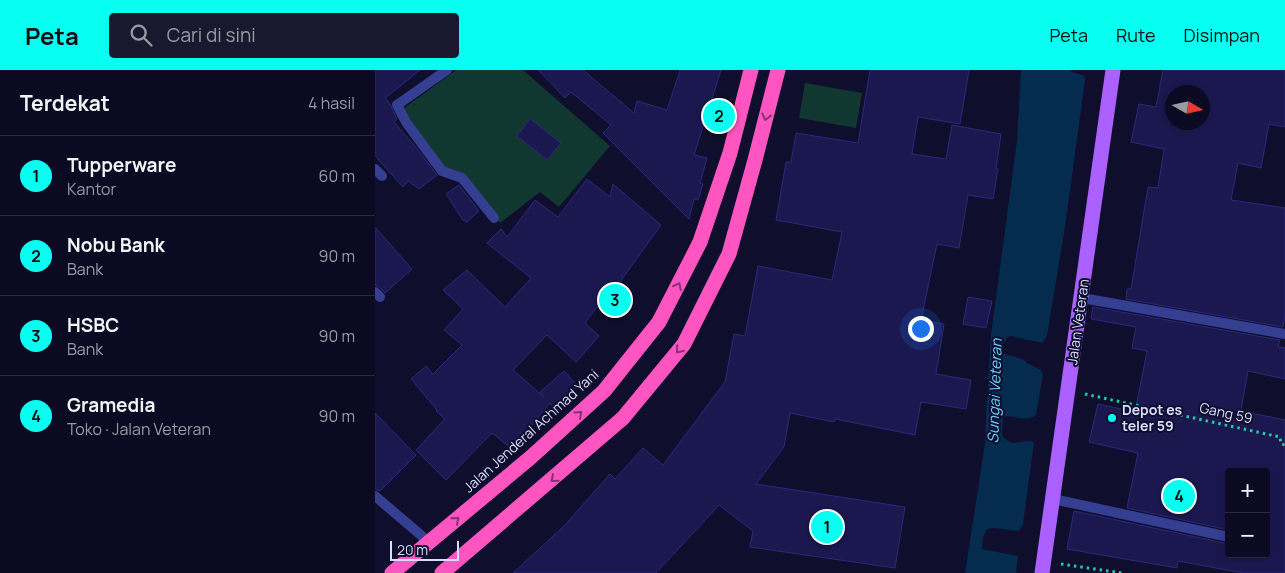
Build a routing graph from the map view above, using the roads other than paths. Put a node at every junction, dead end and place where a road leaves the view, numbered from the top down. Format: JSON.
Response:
{"nodes":[{"id":1,"x":447,"y":70,"type":"edge"},
{"id":2,"x":751,"y":70,"type":"edge"},
{"id":3,"x":778,"y":70,"type":"edge"},
{"id":4,"x":1113,"y":70,"type":"edge"},
{"id":5,"x":494,"y":218,"type":"dead end"},
{"id":6,"x":1081,"y":298,"type":"junction"},
{"id":7,"x":1285,"y":334,"type":"edge"},
{"id":8,"x":375,"y":496,"type":"edge"},
{"id":9,"x":1053,"y":499,"type":"junction"},
{"id":10,"x":1225,"y":536,"type":"edge"},
{"id":11,"x":429,"y":542,"type":"junction"},
{"id":12,"x":1043,"y":567,"type":"edge"},
{"id":13,"x":392,"y":573,"type":"edge"},
{"id":14,"x":442,"y":573,"type":"edge"}],
"edges":[{"from":1,"to":5,"type":"street"},
{"from":11,"to":2,"type":"highway","name":"Jalan Jenderal Achmad Yani","one_way":true},
{"from":3,"to":14,"type":"highway","one_way":true},
{"from":4,"to":6,"type":"main road","name":"Jalan Veteran"},
{"from":6,"to":7,"type":"street"},
{"from":6,"to":9,"type":"main road","name":"Jalan Veteran"},
{"from":8,"to":11,"type":"street"},
{"from":9,"to":10,"type":"street"},
{"from":9,"to":12,"type":"main road","name":"Jalan Veteran"},
{"from":11,"to":13,"type":"highway","name":"Jalan Jenderal Achmad Yani"}]}
